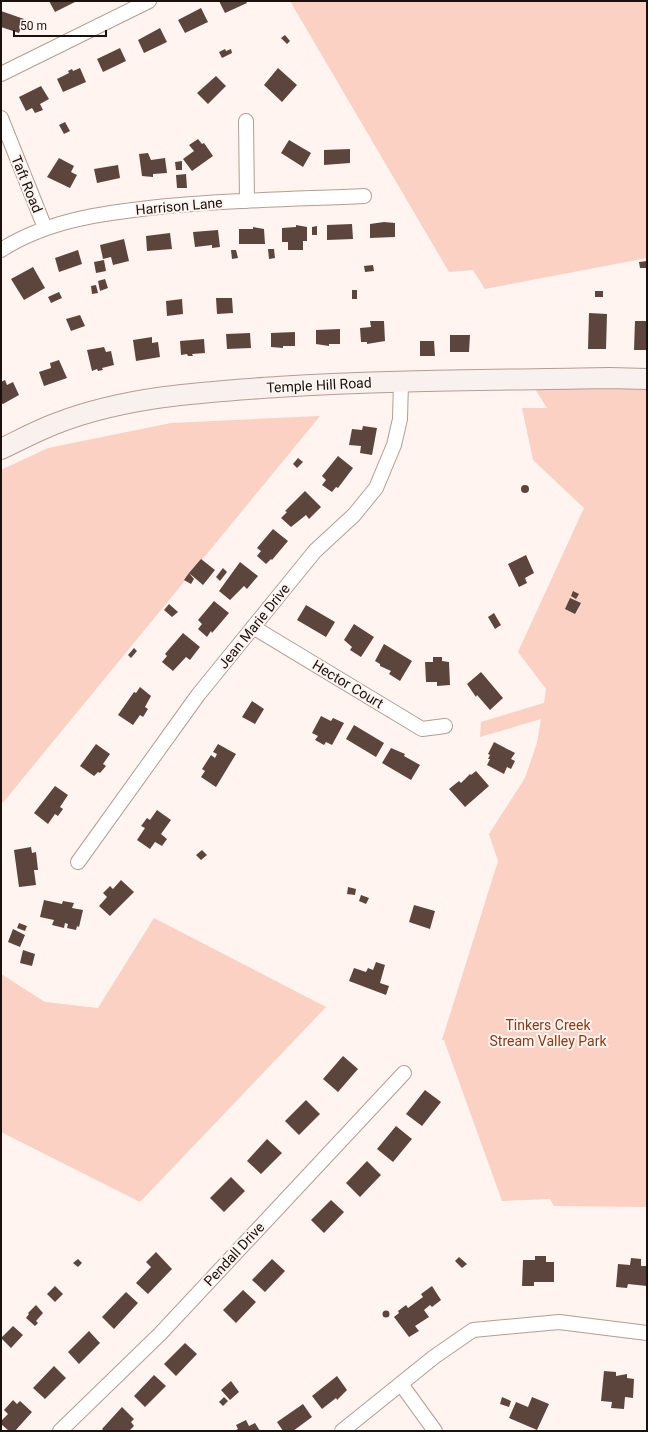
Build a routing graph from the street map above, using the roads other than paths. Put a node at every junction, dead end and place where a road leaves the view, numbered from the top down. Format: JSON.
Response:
{"nodes":[{"id":1,"x":149,"y":1,"type":"edge"},
{"id":2,"x":1,"y":74,"type":"edge"},
{"id":3,"x":1,"y":118,"type":"edge"},
{"id":4,"x":246,"y":121,"type":"dead end"},
{"id":5,"x":364,"y":196,"type":"dead end"},
{"id":6,"x":248,"y":201,"type":"junction"},
{"id":7,"x":45,"y":228,"type":"junction"},
{"id":8,"x":1,"y":250,"type":"edge"},
{"id":9,"x":647,"y":379,"type":"edge"},
{"id":10,"x":401,"y":382,"type":"junction"},
{"id":11,"x":1,"y":449,"type":"edge"},
{"id":12,"x":253,"y":627,"type":"junction"},
{"id":13,"x":445,"y":726,"type":"dead end"},
{"id":14,"x":78,"y":862,"type":"dead end"},
{"id":15,"x":404,"y":1073,"type":"dead end"},
{"id":16,"x":647,"y":1333,"type":"edge"},
{"id":17,"x":401,"y":1384,"type":"junction"},
{"id":18,"x":60,"y":1431,"type":"edge"},
{"id":19,"x":342,"y":1431,"type":"edge"},
{"id":20,"x":435,"y":1431,"type":"edge"}],
"edges":[{"from":1,"to":2,"type":"street"},
{"from":3,"to":7,"type":"street","name":"Taft Road"},
{"from":4,"to":6,"type":"street"},
{"from":5,"to":6,"type":"street","name":"Harrison Lane"},
{"from":6,"to":7,"type":"street","name":"Harrison Lane"},
{"from":7,"to":8,"type":"street","name":"Harrison Lane"},
{"from":9,"to":10,"type":"main road","name":"Temple Hill Road"},
{"from":10,"to":11,"type":"main road","name":"Temple Hill Road"},
{"from":10,"to":12,"type":"street","name":"Jean Marie Drive"},
{"from":12,"to":13,"type":"street","name":"Hector Court"},
{"from":12,"to":14,"type":"street","name":"Jean Marie Drive"},
{"from":15,"to":18,"type":"street","name":"Pendall Drive"},
{"from":16,"to":17,"type":"street"},
{"from":17,"to":19,"type":"street"},
{"from":17,"to":20,"type":"street"}]}
